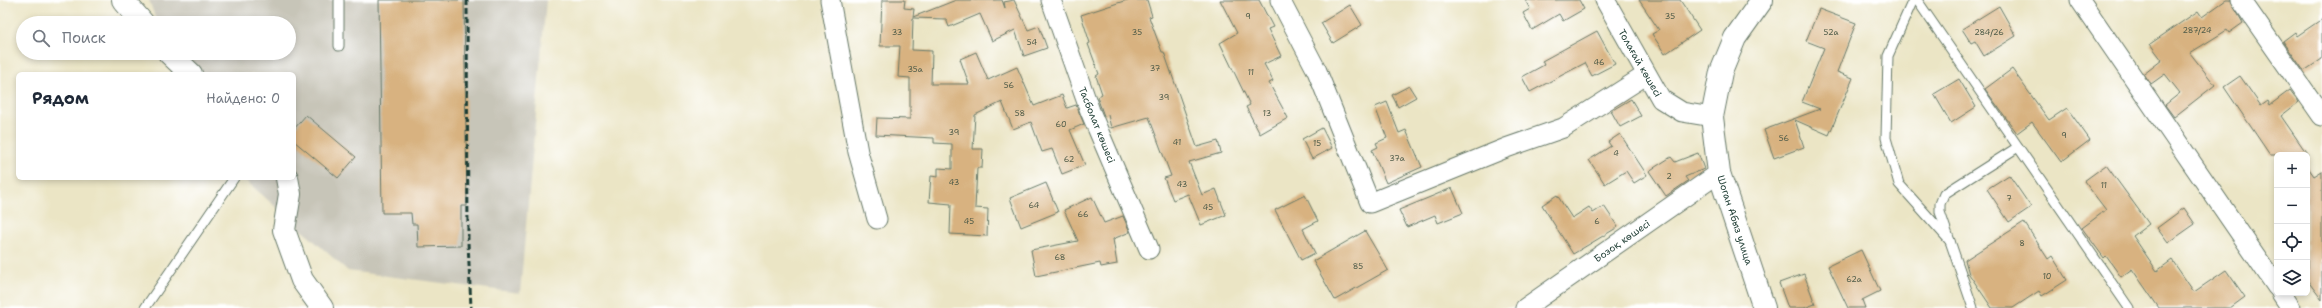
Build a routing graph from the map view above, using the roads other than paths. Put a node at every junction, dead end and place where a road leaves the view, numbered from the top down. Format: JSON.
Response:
{"nodes":[{"id":1,"x":123,"y":0,"type":"edge"},
{"id":2,"x":339,"y":0,"type":"edge"},
{"id":3,"x":830,"y":0,"type":"edge"},
{"id":4,"x":1051,"y":0,"type":"edge"},
{"id":5,"x":1280,"y":0,"type":"edge"},
{"id":6,"x":1605,"y":0,"type":"edge"},
{"id":7,"x":1762,"y":0,"type":"edge"},
{"id":8,"x":1913,"y":0,"type":"edge"},
{"id":9,"x":1917,"y":0,"type":"edge"},
{"id":10,"x":2080,"y":0,"type":"edge"},
{"id":11,"x":2241,"y":0,"type":"edge"},
{"id":12,"x":137,"y":16,"type":"edge"},
{"id":13,"x":339,"y":46,"type":"dead end"},
{"id":14,"x":176,"y":60,"type":"edge"},
{"id":15,"x":189,"y":72,"type":"edge"},
{"id":16,"x":1646,"y":75,"type":"junction"},
{"id":17,"x":2322,"y":116,"type":"edge"},
{"id":18,"x":1712,"y":117,"type":"junction"},
{"id":19,"x":2018,"y":147,"type":"junction"},
{"id":20,"x":1719,"y":173,"type":"junction"},
{"id":21,"x":233,"y":180,"type":"edge"},
{"id":22,"x":287,"y":180,"type":"edge"},
{"id":23,"x":877,"y":219,"type":"dead end"},
{"id":24,"x":1950,"y":241,"type":"junction"},
{"id":25,"x":1149,"y":248,"type":"dead end"},
{"id":26,"x":2274,"y":283,"type":"edge"},
{"id":27,"x":2283,"y":296,"type":"edge"},
{"id":28,"x":145,"y":308,"type":"edge"},
{"id":29,"x":322,"y":308,"type":"edge"},
{"id":30,"x":1525,"y":308,"type":"edge"},
{"id":31,"x":1764,"y":308,"type":"edge"},
{"id":32,"x":1973,"y":308,"type":"edge"},
{"id":33,"x":2129,"y":308,"type":"edge"},
{"id":34,"x":2292,"y":308,"type":"edge"}],
"edges":[{"from":1,"to":12,"type":"street"},
{"from":2,"to":13,"type":"lane"},
{"from":3,"to":23,"type":"street"},
{"from":4,"to":25,"type":"street","name":"Тасболат көшесі"},
{"from":5,"to":16,"type":"street"},
{"from":6,"to":16,"type":"street","name":"Толағай көшесі"},
{"from":7,"to":18,"type":"street","name":"Шоган Абыз улица"},
{"from":8,"to":24,"type":"lane"},
{"from":9,"to":19,"type":"lane"},
{"from":10,"to":26,"type":"street"},
{"from":11,"to":17,"type":"street"},
{"from":14,"to":15,"type":"street"},
{"from":16,"to":18,"type":"street","name":"Толағай көшесі"},
{"from":18,"to":20,"type":"street","name":"Шоган Абыз улица"},
{"from":19,"to":24,"type":"lane"},
{"from":19,"to":33,"type":"lane"},
{"from":20,"to":30,"type":"street","name":"Бозоқ көшесі"},
{"from":20,"to":31,"type":"street","name":"Шоган Абыз улица"},
{"from":21,"to":28,"type":"lane"},
{"from":22,"to":29,"type":"street"},
{"from":24,"to":32,"type":"lane"},
{"from":27,"to":34,"type":"street"}]}
